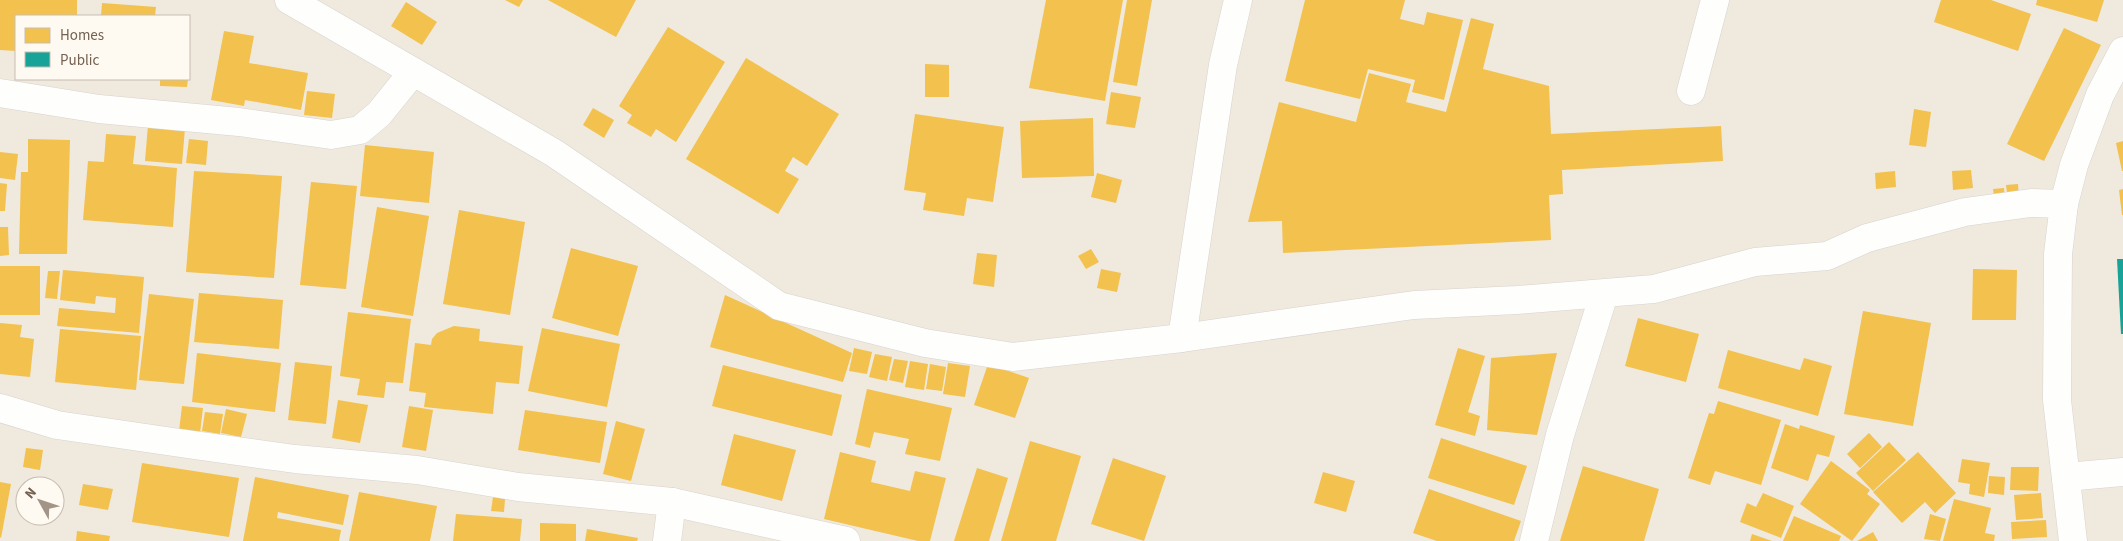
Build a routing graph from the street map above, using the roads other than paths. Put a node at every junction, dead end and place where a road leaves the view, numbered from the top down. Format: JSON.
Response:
{"nodes":[{"id":1,"x":289,"y":0,"type":"edge"},
{"id":2,"x":1238,"y":0,"type":"edge"},
{"id":3,"x":1715,"y":0,"type":"edge"},
{"id":4,"x":2123,"y":51,"type":"edge"},
{"id":5,"x":413,"y":72,"type":"junction"},
{"id":6,"x":1691,"y":91,"type":"dead end"},
{"id":7,"x":0,"y":93,"type":"edge"},
{"id":8,"x":2064,"y":204,"type":"junction"},
{"id":9,"x":1604,"y":294,"type":"junction"},
{"id":10,"x":1182,"y":338,"type":"junction"},
{"id":11,"x":0,"y":408,"type":"edge"},
{"id":12,"x":2123,"y":472,"type":"edge"},
{"id":13,"x":2066,"y":477,"type":"junction"},
{"id":14,"x":672,"y":502,"type":"junction"},
{"id":15,"x":667,"y":541,"type":"edge"},
{"id":16,"x":846,"y":541,"type":"edge"},
{"id":17,"x":1534,"y":541,"type":"edge"},
{"id":18,"x":2073,"y":541,"type":"edge"}],
"edges":[{"from":1,"to":5,"type":"street"},
{"from":2,"to":10,"type":"street"},
{"from":3,"to":6,"type":"street"},
{"from":4,"to":8,"type":"street"},
{"from":5,"to":7,"type":"street"},
{"from":5,"to":10,"type":"street"},
{"from":8,"to":9,"type":"street"},
{"from":8,"to":13,"type":"street"},
{"from":9,"to":10,"type":"street"},
{"from":9,"to":17,"type":"street"},
{"from":11,"to":14,"type":"street"},
{"from":12,"to":13,"type":"street"},
{"from":13,"to":18,"type":"street"},
{"from":14,"to":15,"type":"street"},
{"from":14,"to":16,"type":"street"}]}
